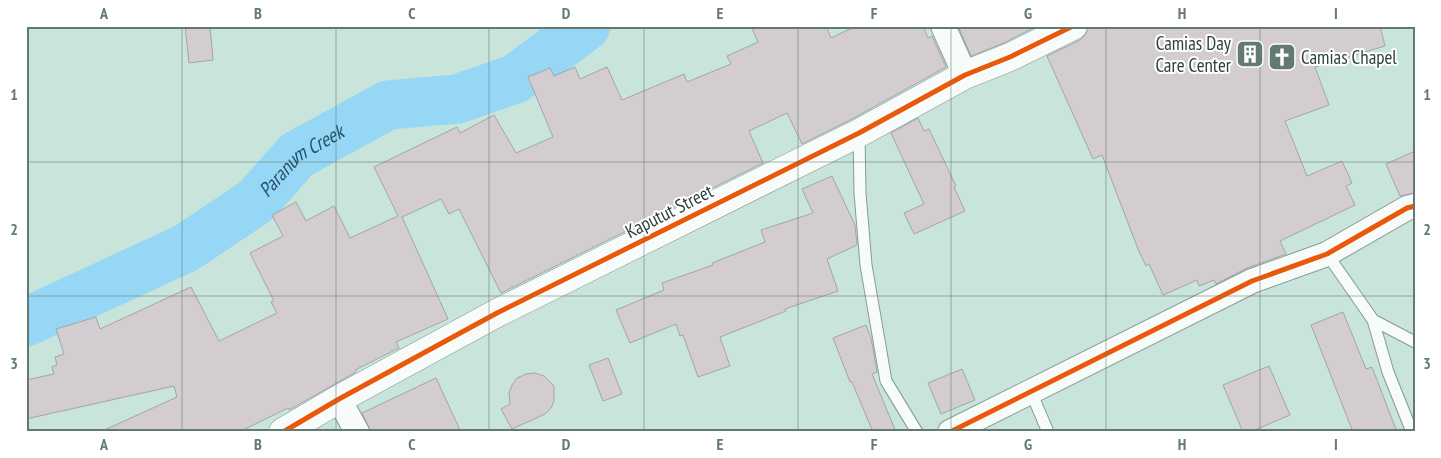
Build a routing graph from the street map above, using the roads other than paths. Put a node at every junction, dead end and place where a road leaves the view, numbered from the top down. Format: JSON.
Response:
{"nodes":[{"id":1,"x":942,"y":26,"type":"edge"},
{"id":2,"x":1073,"y":26,"type":"edge"},
{"id":3,"x":965,"y":75,"type":"junction"},
{"id":4,"x":859,"y":133,"type":"junction"},
{"id":5,"x":1415,"y":206,"type":"edge"},
{"id":6,"x":1328,"y":254,"type":"junction"},
{"id":7,"x":1373,"y":320,"type":"junction"},
{"id":8,"x":1415,"y":342,"type":"edge"},
{"id":9,"x":1031,"y":392,"type":"junction"},
{"id":10,"x":339,"y":399,"type":"junction"},
{"id":11,"x":283,"y":432,"type":"edge"},
{"id":12,"x":357,"y":432,"type":"edge"},
{"id":13,"x":917,"y":432,"type":"edge"},
{"id":14,"x":950,"y":432,"type":"edge"},
{"id":15,"x":1048,"y":432,"type":"edge"},
{"id":16,"x":1412,"y":432,"type":"edge"}],
"edges":[{"from":1,"to":3,"type":"street"},
{"from":2,"to":3,"type":"street","name":"Kaputut Street"},
{"from":3,"to":4,"type":"street","name":"Kaputut Street"},
{"from":4,"to":10,"type":"street","name":"Kaputut Street"},
{"from":4,"to":13,"type":"lane"},
{"from":5,"to":6,"type":"street"},
{"from":6,"to":7,"type":"lane"},
{"from":6,"to":9,"type":"street"},
{"from":7,"to":8,"type":"lane"},
{"from":7,"to":16,"type":"lane"},
{"from":9,"to":14,"type":"street"},
{"from":9,"to":15,"type":"lane"},
{"from":10,"to":11,"type":"street","name":"Kaputut Street"},
{"from":10,"to":12,"type":"street"}]}
